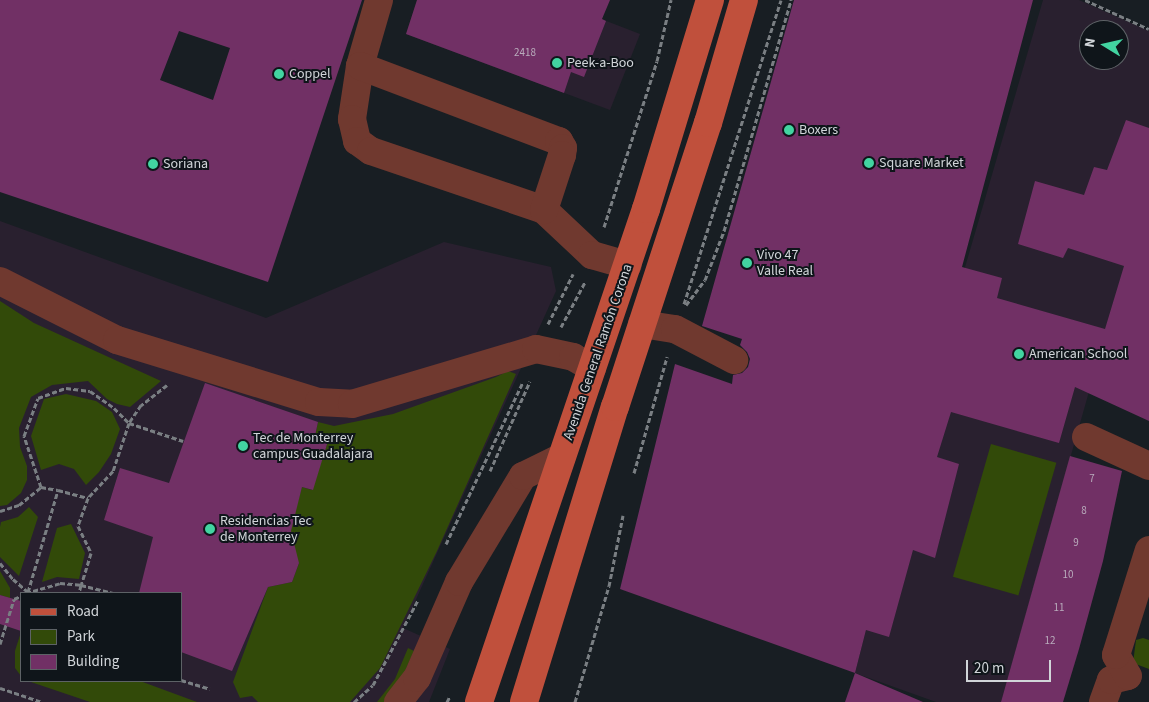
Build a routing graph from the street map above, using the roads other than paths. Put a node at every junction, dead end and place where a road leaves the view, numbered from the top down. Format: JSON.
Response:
{"nodes":[{"id":1,"x":379,"y":0,"type":"edge"},
{"id":2,"x":710,"y":0,"type":"edge"},
{"id":3,"x":744,"y":0,"type":"edge"},
{"id":4,"x":360,"y":66,"type":"junction"},
{"id":5,"x":544,"y":210,"type":"junction"},
{"id":6,"x":628,"y":264,"type":"junction"},
{"id":7,"x":0,"y":281,"type":"edge"},
{"id":8,"x":642,"y":324,"type":"junction"},
{"id":9,"x":734,"y":360,"type":"dead end"},
{"id":10,"x":592,"y":368,"type":"junction"},
{"id":11,"x":1086,"y":437,"type":"dead end"},
{"id":12,"x":562,"y":457,"type":"junction"},
{"id":13,"x":1149,"y":466,"type":"edge"},
{"id":14,"x":1149,"y":550,"type":"edge"},
{"id":15,"x":1139,"y":680,"type":"edge"},
{"id":16,"x":398,"y":702,"type":"edge"},
{"id":17,"x":479,"y":702,"type":"edge"},
{"id":18,"x":524,"y":702,"type":"edge"},
{"id":19,"x":1103,"y":702,"type":"edge"}],
"edges":[{"from":1,"to":4,"type":"street"},
{"from":2,"to":6,"type":"main road","name":"Avenida General Ramón Corona"},
{"from":3,"to":8,"type":"main road"},
{"from":4,"to":5,"type":"street"},
{"from":4,"to":5,"type":"street"},
{"from":5,"to":6,"type":"street"},
{"from":6,"to":10,"type":"main road","name":"Avenida General Ramón Corona"},
{"from":7,"to":10,"type":"street"},
{"from":8,"to":9,"type":"street"},
{"from":8,"to":18,"type":"main road"},
{"from":10,"to":12,"type":"main road","name":"Avenida General Ramón Corona"},
{"from":11,"to":13,"type":"street"},
{"from":12,"to":16,"type":"street"},
{"from":12,"to":17,"type":"main road","name":"Avenida General Ramón Corona"},
{"from":14,"to":15,"type":"street"},
{"from":15,"to":19,"type":"street"}]}
